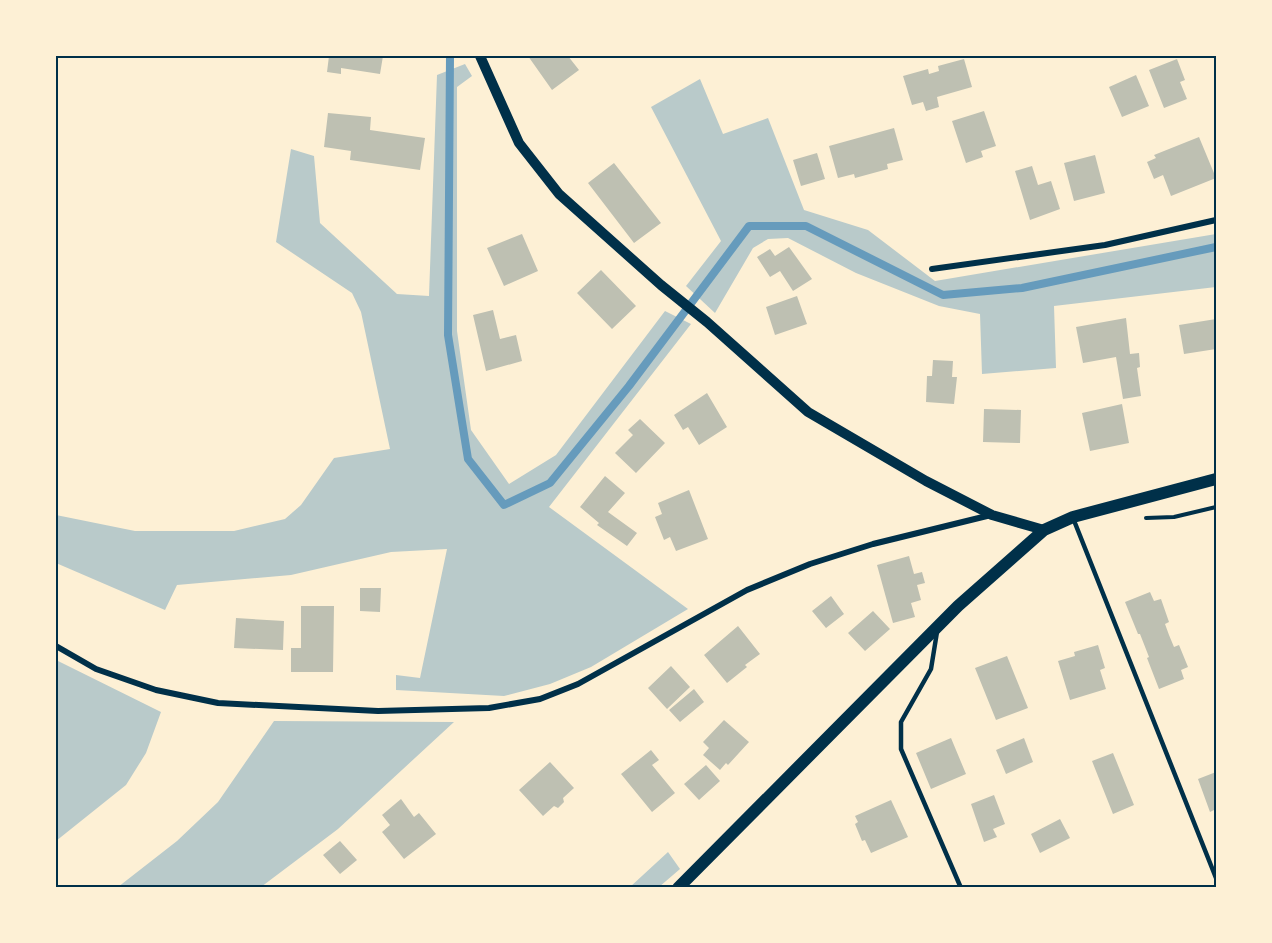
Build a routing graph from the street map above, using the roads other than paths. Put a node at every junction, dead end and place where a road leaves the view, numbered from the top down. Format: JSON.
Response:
{"nodes":[{"id":1,"x":480,"y":56,"type":"edge"},
{"id":2,"x":1216,"y":220,"type":"edge"},
{"id":3,"x":933,"y":269,"type":"dead end"},
{"id":4,"x":1216,"y":479,"type":"edge"},
{"id":5,"x":992,"y":515,"type":"junction"},
{"id":6,"x":1073,"y":517,"type":"junction"},
{"id":7,"x":1044,"y":530,"type":"junction"},
{"id":8,"x":938,"y":627,"type":"junction"},
{"id":9,"x":56,"y":646,"type":"edge"},
{"id":10,"x":1216,"y":878,"type":"edge"},
{"id":11,"x":678,"y":888,"type":"edge"},
{"id":12,"x":961,"y":888,"type":"edge"}],
"edges":[{"from":1,"to":5,"type":"street"},
{"from":2,"to":3,"type":"street"},
{"from":4,"to":6,"type":"main road"},
{"from":5,"to":7,"type":"street"},
{"from":5,"to":9,"type":"street"},
{"from":6,"to":7,"type":"main road"},
{"from":6,"to":10,"type":"lane"},
{"from":7,"to":8,"type":"main road"},
{"from":8,"to":11,"type":"main road"},
{"from":8,"to":12,"type":"lane"}]}
